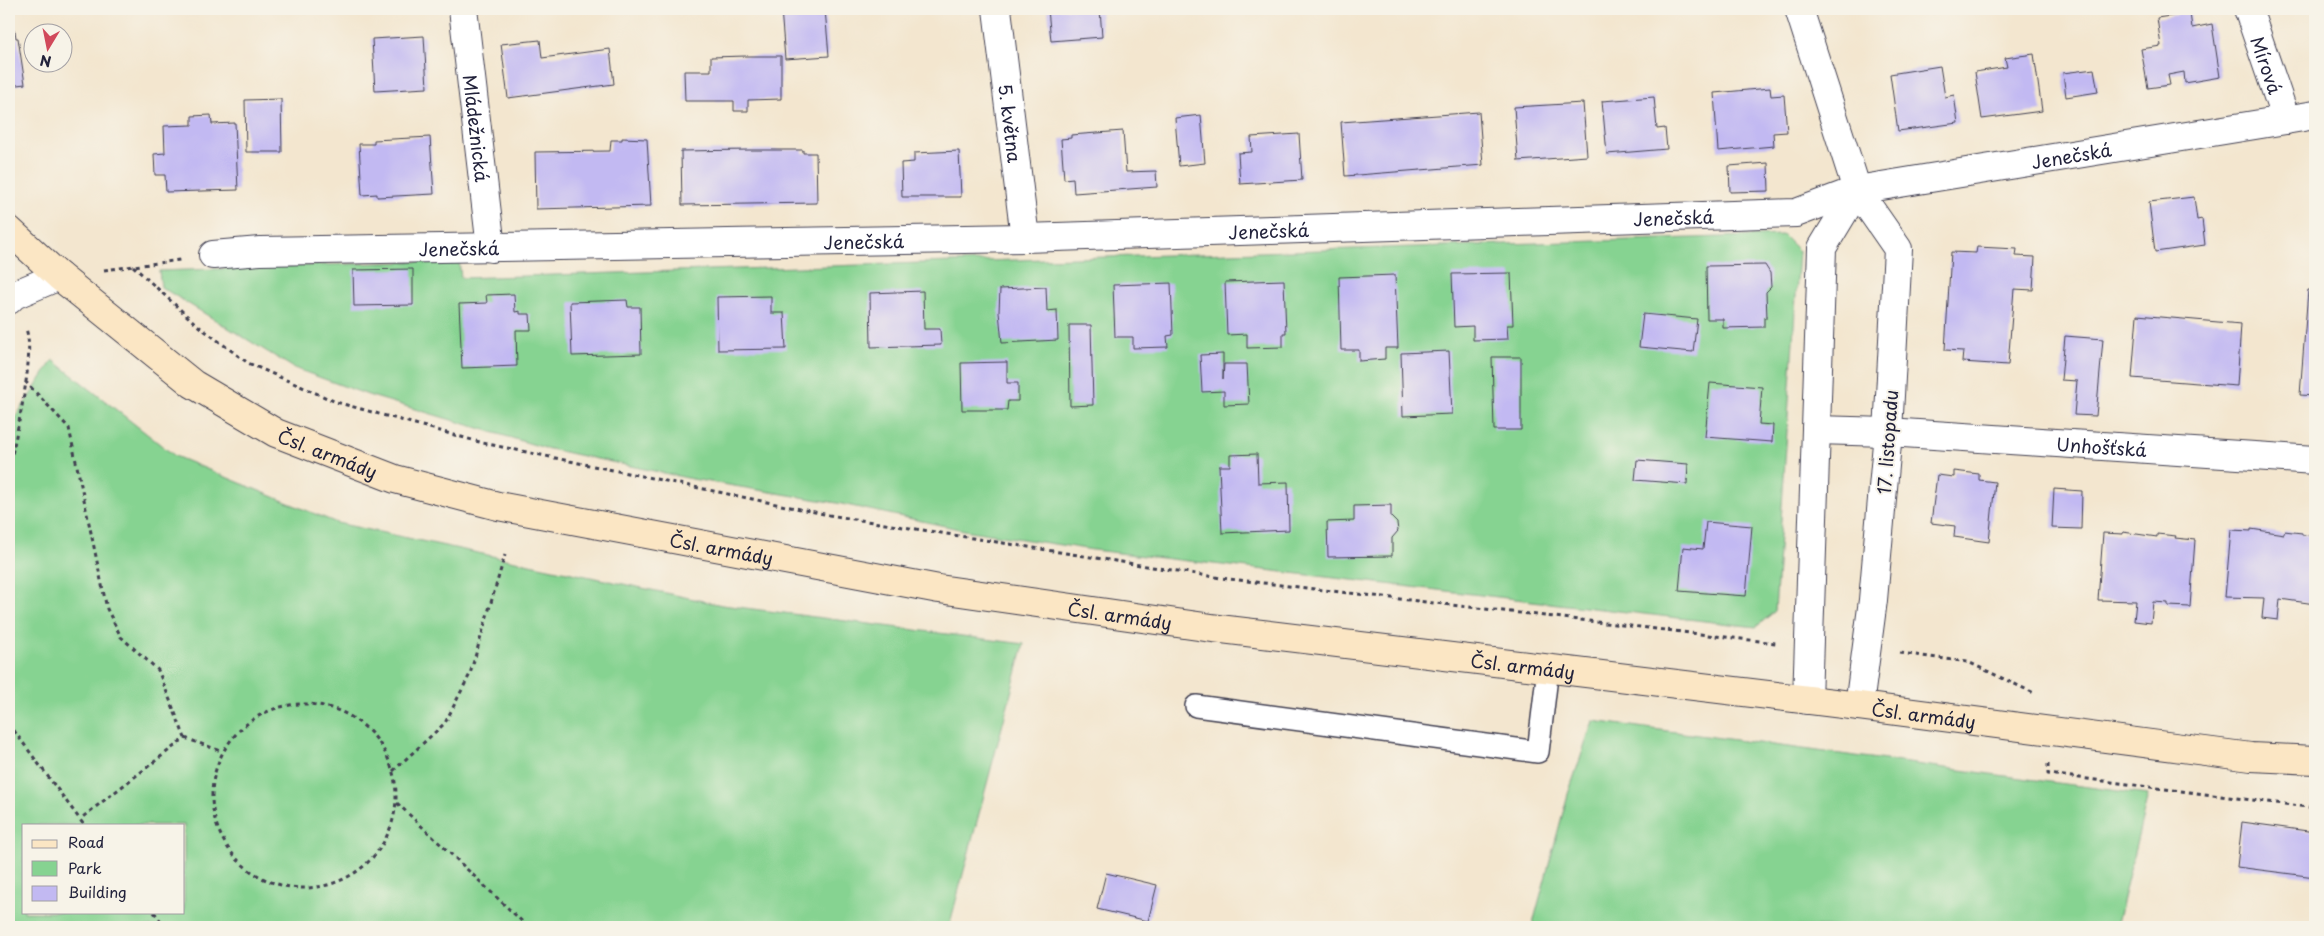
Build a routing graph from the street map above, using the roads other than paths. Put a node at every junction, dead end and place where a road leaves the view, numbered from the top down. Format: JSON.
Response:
{"nodes":[{"id":1,"x":463,"y":9,"type":"edge"},
{"id":2,"x":997,"y":9,"type":"edge"},
{"id":3,"x":1799,"y":9,"type":"edge"},
{"id":4,"x":2248,"y":9,"type":"edge"},
{"id":5,"x":2315,"y":115,"type":"edge"},
{"id":6,"x":2286,"y":120,"type":"junction"},
{"id":7,"x":1857,"y":190,"type":"junction"},
{"id":8,"x":9,"y":230,"type":"edge"},
{"id":9,"x":1024,"y":238,"type":"junction"},
{"id":10,"x":492,"y":248,"type":"junction"},
{"id":11,"x":213,"y":255,"type":"road end"},
{"id":12,"x":59,"y":276,"type":"junction"},
{"id":13,"x":11,"y":297,"type":"edge"},
{"id":14,"x":1816,"y":430,"type":"junction"},
{"id":15,"x":1888,"y":432,"type":"junction"},
{"id":16,"x":2315,"y":460,"type":"edge"},
{"id":17,"x":1548,"y":668,"type":"junction"},
{"id":18,"x":1807,"y":700,"type":"junction"},
{"id":19,"x":1196,"y":706,"type":"dead end"},
{"id":20,"x":1859,"y":706,"type":"junction"},
{"id":21,"x":2315,"y":760,"type":"edge"}],
"edges":[{"from":1,"to":10,"type":"street","name":"Mládežnická"},
{"from":2,"to":9,"type":"street","name":"5. května"},
{"from":3,"to":7,"type":"street","name":"17. listopadu"},
{"from":4,"to":6,"type":"street","name":"Mírová"},
{"from":5,"to":6,"type":"street","name":"Jenečská"},
{"from":6,"to":7,"type":"street","name":"Jenečská"},
{"from":7,"to":9,"type":"street","name":"Jenečská"},
{"from":7,"to":14,"type":"street"},
{"from":7,"to":15,"type":"street","name":"17. listopadu"},
{"from":8,"to":12,"type":"main road","name":"Čsl. armády"},
{"from":9,"to":10,"type":"street","name":"Jenečská"},
{"from":10,"to":11,"type":"street","name":"Jenečská"},
{"from":12,"to":13,"type":"street"},
{"from":12,"to":17,"type":"main road","name":"Čsl. armády"},
{"from":14,"to":15,"type":"street","name":"Unhošťská"},
{"from":14,"to":18,"type":"street"},
{"from":15,"to":16,"type":"street","name":"Unhošťská"},
{"from":15,"to":20,"type":"street","name":"17. listopadu"},
{"from":17,"to":18,"type":"main road","name":"Čsl. armády"},
{"from":17,"to":19,"type":"lane"},
{"from":18,"to":20,"type":"main road","name":"Čsl. armády"},
{"from":20,"to":21,"type":"main road","name":"Čsl. armády"}]}
